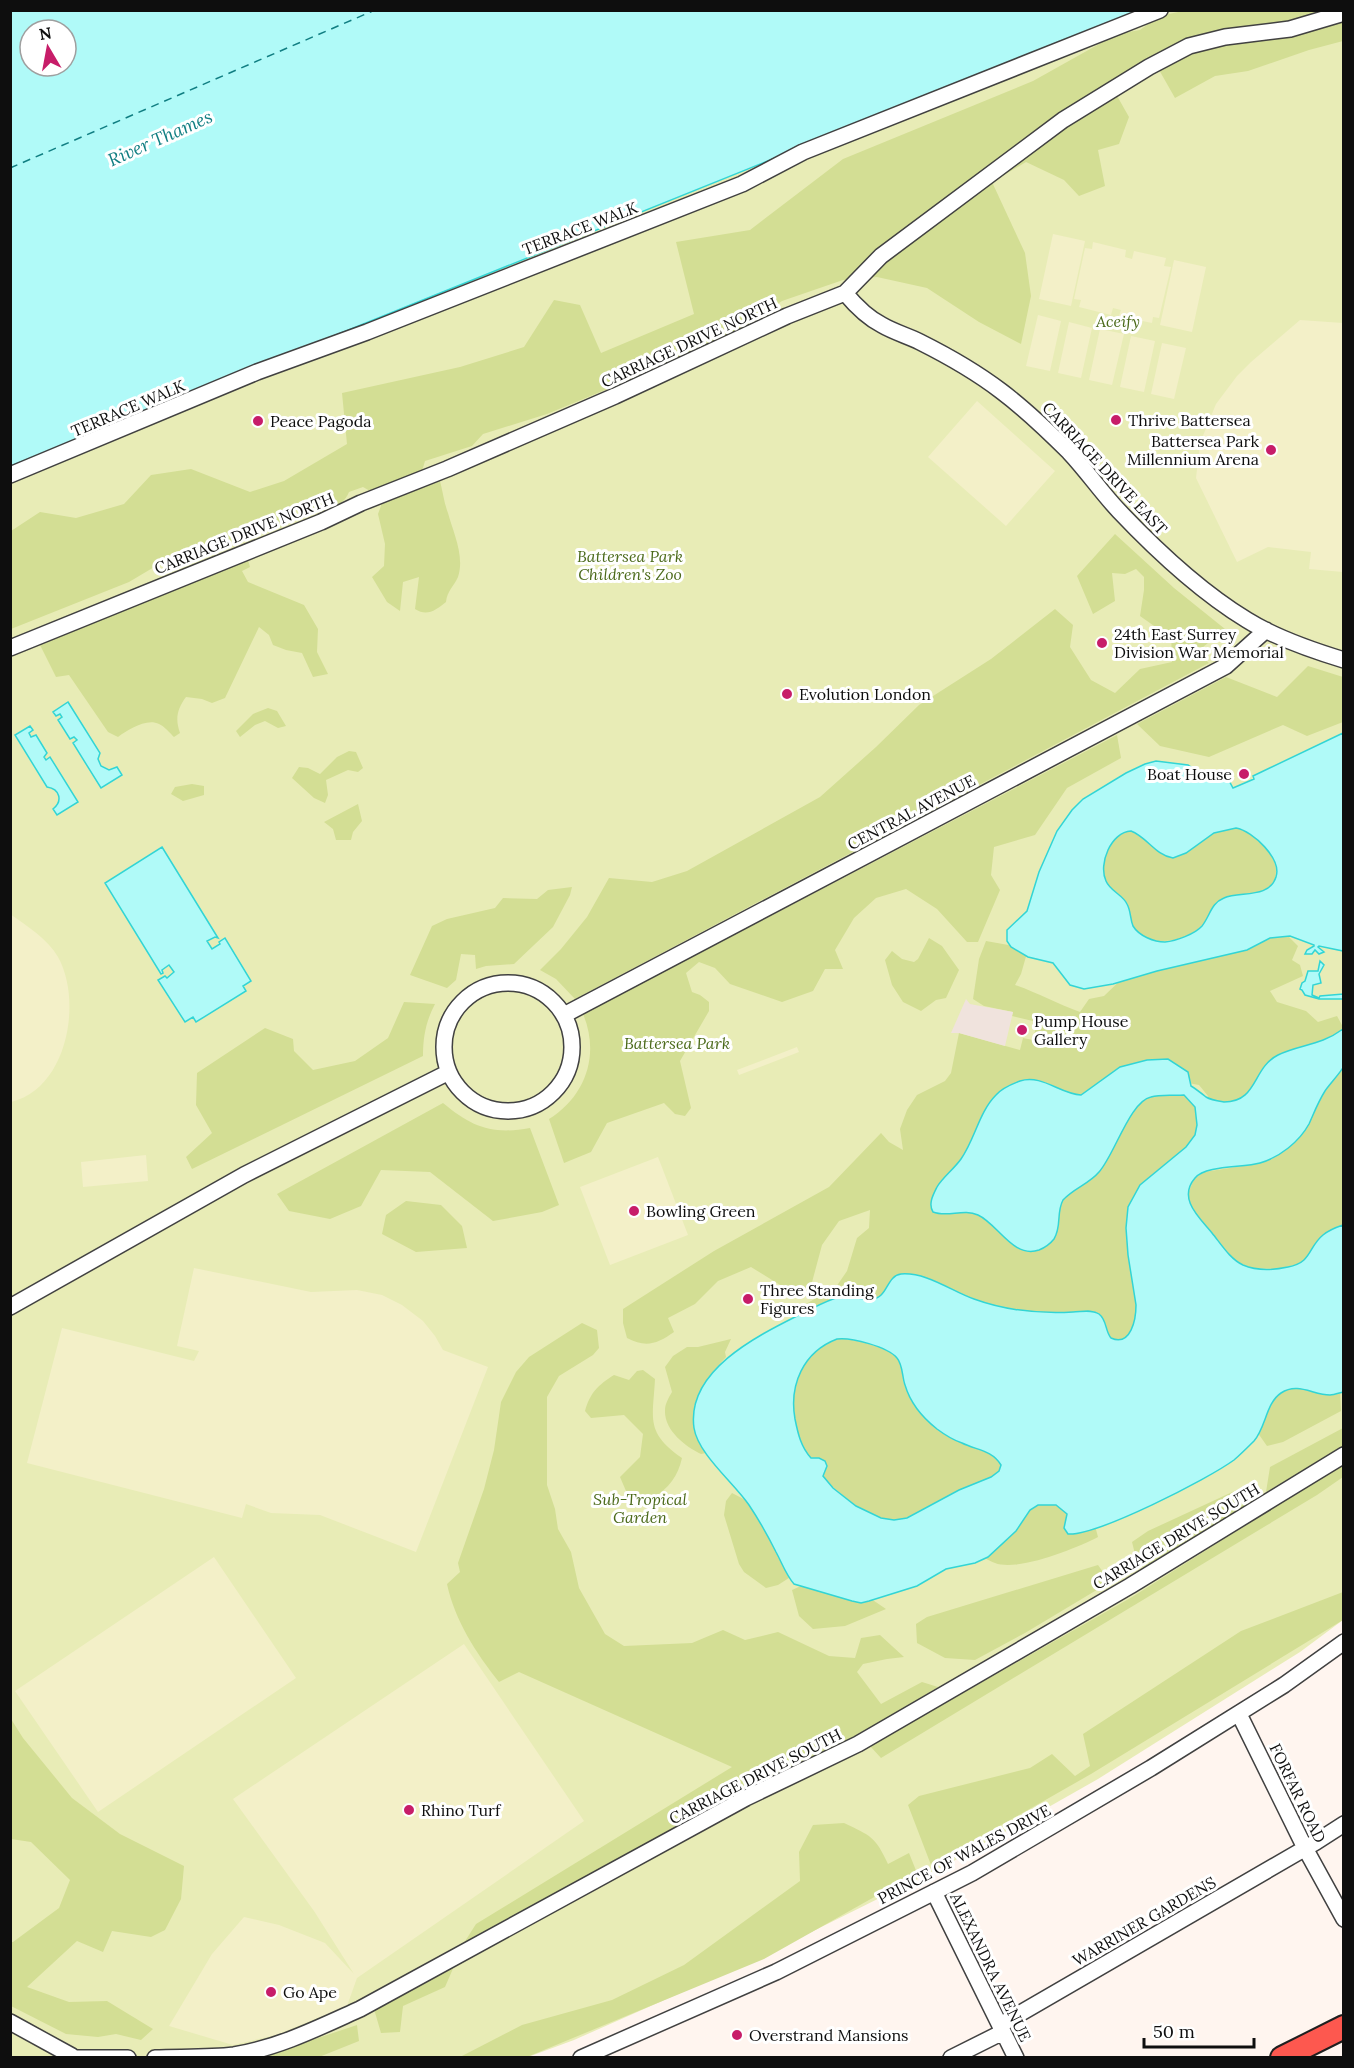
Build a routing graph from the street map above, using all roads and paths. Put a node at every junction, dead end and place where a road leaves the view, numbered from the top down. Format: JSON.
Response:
{"nodes":[{"id":1,"x":1160,"y":10,"type":"edge"},
{"id":2,"x":1344,"y":13,"type":"edge"},
{"id":3,"x":845,"y":293,"type":"junction"},
{"id":4,"x":10,"y":475,"type":"edge"},
{"id":5,"x":1266,"y":630,"type":"junction"},
{"id":6,"x":10,"y":648,"type":"edge"},
{"id":7,"x":1344,"y":660,"type":"edge"},
{"id":8,"x":564,"y":1015,"type":"junction"},
{"id":9,"x":449,"y":1072,"type":"junction"},
{"id":10,"x":10,"y":1307,"type":"edge"},
{"id":11,"x":1344,"y":1455,"type":"edge"},
{"id":12,"x":1344,"y":1642,"type":"edge"},
{"id":13,"x":1239,"y":1714,"type":"junction"},
{"id":14,"x":1344,"y":1824,"type":"edge"},
{"id":15,"x":1305,"y":1848,"type":"junction"},
{"id":16,"x":934,"y":1892,"type":"junction"},
{"id":17,"x":1344,"y":1920,"type":"edge"},
{"id":18,"x":10,"y":2022,"type":"edge"},
{"id":19,"x":1344,"y":2027,"type":"edge"},
{"id":20,"x":1002,"y":2028,"type":"junction"},
{"id":21,"x":70,"y":2057,"type":"edge"},
{"id":22,"x":128,"y":2058,"type":"edge"},
{"id":23,"x":155,"y":2058,"type":"edge"},
{"id":24,"x":581,"y":2058,"type":"edge"},
{"id":25,"x":951,"y":2058,"type":"edge"},
{"id":26,"x":1016,"y":2058,"type":"edge"},
{"id":27,"x":1282,"y":2058,"type":"edge"}],
"edges":[{"from":1,"to":4,"type":"street","name":"TERRACE WALK"},
{"from":2,"to":3,"type":"street","name":"CARRIAGE DRIVE NORTH"},
{"from":3,"to":5,"type":"street","name":"CARRIAGE DRIVE EAST"},
{"from":3,"to":6,"type":"street","name":"CARRIAGE DRIVE NORTH"},
{"from":5,"to":7,"type":"street","name":"CARRIAGE DRIVE EAST"},
{"from":5,"to":8,"type":"street","name":"CENTRAL AVENUE"},
{"from":8,"to":9,"type":"street"},
{"from":8,"to":9,"type":"street"},
{"from":9,"to":10,"type":"street"},
{"from":11,"to":23,"type":"street","name":"CARRIAGE DRIVE SOUTH"},
{"from":12,"to":13,"type":"street","name":"PRINCE OF WALES DRIVE"},
{"from":13,"to":15,"type":"street","name":"FORFAR ROAD"},
{"from":13,"to":16,"type":"street","name":"PRINCE OF WALES DRIVE"},
{"from":14,"to":15,"type":"street","name":"WARRINER GARDENS"},
{"from":15,"to":17,"type":"street","name":"FORFAR ROAD"},
{"from":15,"to":20,"type":"street","name":"WARRINER GARDENS"},
{"from":16,"to":20,"type":"street","name":"ALEXANDRA AVENUE"},
{"from":16,"to":24,"type":"street","name":"PRINCE OF WALES DRIVE"},
{"from":18,"to":21,"type":"street"},
{"from":19,"to":27,"type":"highway"},
{"from":20,"to":25,"type":"street","name":"WARRINER GARDENS"},
{"from":20,"to":26,"type":"street","name":"ALEXANDRA AVENUE"},
{"from":21,"to":22,"type":"street"}]}
